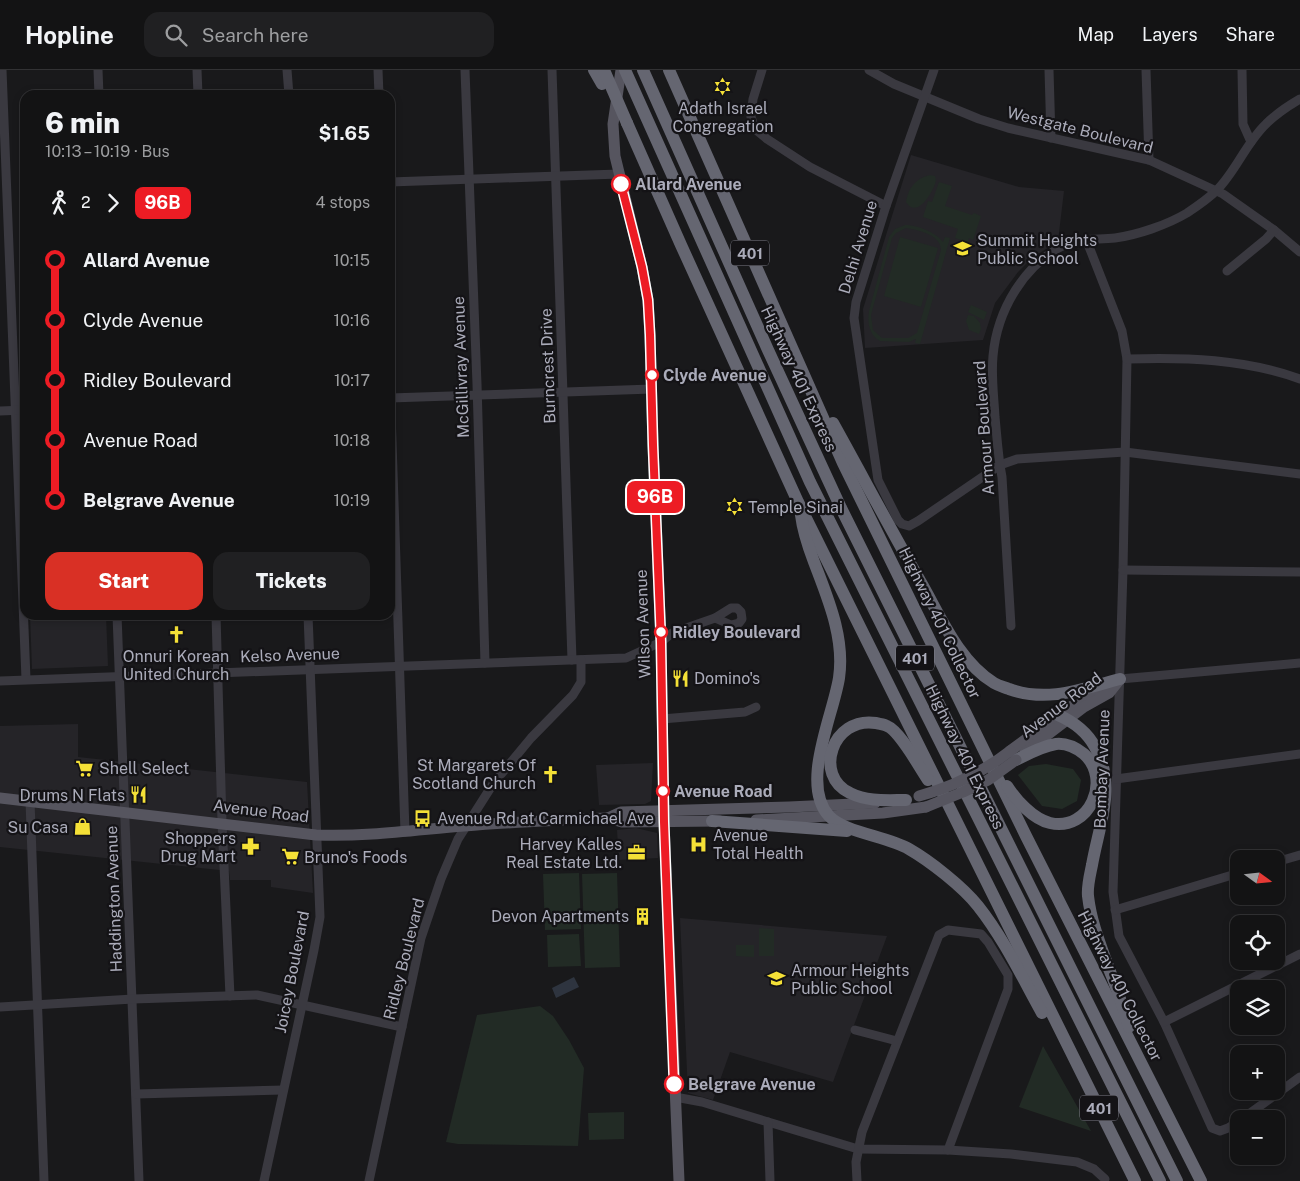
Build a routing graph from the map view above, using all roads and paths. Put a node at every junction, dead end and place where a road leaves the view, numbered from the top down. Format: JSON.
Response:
{"nodes":[{"id":1,"x":2,"y":70,"type":"edge"},
{"id":2,"x":98,"y":70,"type":"edge"},
{"id":3,"x":198,"y":70,"type":"edge"},
{"id":4,"x":288,"y":70,"type":"edge"},
{"id":5,"x":378,"y":70,"type":"edge"},
{"id":6,"x":465,"y":70,"type":"edge"},
{"id":7,"x":552,"y":70,"type":"edge"},
{"id":8,"x":594,"y":70,"type":"edge"},
{"id":9,"x":604,"y":70,"type":"edge"},
{"id":10,"x":621,"y":70,"type":"edge"},
{"id":11,"x":625,"y":70,"type":"edge"},
{"id":12,"x":643,"y":70,"type":"edge"},
{"id":13,"x":669,"y":70,"type":"edge"},
{"id":14,"x":762,"y":70,"type":"edge"},
{"id":15,"x":869,"y":70,"type":"edge"},
{"id":16,"x":934,"y":70,"type":"edge"},
{"id":17,"x":1049,"y":70,"type":"edge"},
{"id":18,"x":1146,"y":70,"type":"edge"},
{"id":19,"x":1242,"y":70,"type":"edge"},
{"id":20,"x":99,"y":90,"type":"edge"},
{"id":21,"x":198,"y":90,"type":"edge"},
{"id":22,"x":289,"y":90,"type":"edge"},
{"id":23,"x":379,"y":90,"type":"edge"},
{"id":24,"x":924,"y":97,"type":"junction"},
{"id":25,"x":1300,"y":99,"type":"edge"},
{"id":26,"x":627,"y":127,"type":"junction"},
{"id":27,"x":1051,"y":138,"type":"junction"},
{"id":28,"x":1251,"y":142,"type":"junction"},
{"id":29,"x":1150,"y":160,"type":"junction"},
{"id":30,"x":618,"y":174,"type":"junction"},
{"id":31,"x":557,"y":177,"type":"junction"},
{"id":32,"x":470,"y":180,"type":"junction"},
{"id":33,"x":395,"y":182,"type":"edge"},
{"id":34,"x":1216,"y":191,"type":"junction"},
{"id":35,"x":886,"y":206,"type":"junction"},
{"id":36,"x":1274,"y":230,"type":"junction"},
{"id":37,"x":1086,"y":239,"type":"junction"},
{"id":38,"x":1300,"y":252,"type":"edge"},
{"id":39,"x":1227,"y":271,"type":"dead end"},
{"id":40,"x":1127,"y":359,"type":"junction"},
{"id":41,"x":1300,"y":379,"type":"edge"},
{"id":42,"x":652,"y":389,"type":"junction"},
{"id":43,"x":809,"y":389,"type":"junction"},
{"id":44,"x":564,"y":392,"type":"junction"},
{"id":45,"x":477,"y":395,"type":"junction"},
{"id":46,"x":395,"y":398,"type":"edge"},
{"id":47,"x":14,"y":410,"type":"junction"},
{"id":48,"x":20,"y":410,"type":"edge"},
{"id":49,"x":0,"y":411,"type":"edge"},
{"id":50,"x":1125,"y":452,"type":"junction"},
{"id":51,"x":1000,"y":465,"type":"junction"},
{"id":52,"x":1300,"y":474,"type":"edge"},
{"id":53,"x":801,"y":508,"type":"junction"},
{"id":54,"x":20,"y":545,"type":"edge"},
{"id":55,"x":395,"y":547,"type":"edge"},
{"id":56,"x":1123,"y":570,"type":"junction"},
{"id":57,"x":1300,"y":572,"type":"edge"},
{"id":58,"x":715,"y":618,"type":"dead end"},
{"id":59,"x":23,"y":620,"type":"edge"},
{"id":60,"x":117,"y":620,"type":"edge"},
{"id":61,"x":216,"y":620,"type":"edge"},
{"id":62,"x":308,"y":620,"type":"edge"},
{"id":63,"x":1011,"y":626,"type":"dead end"},
{"id":64,"x":661,"y":642,"type":"junction"},
{"id":65,"x":577,"y":660,"type":"junction"},
{"id":66,"x":485,"y":663,"type":"junction"},
{"id":67,"x":1300,"y":663,"type":"edge"},
{"id":68,"x":399,"y":666,"type":"junction"},
{"id":69,"x":309,"y":671,"type":"junction"},
{"id":70,"x":218,"y":672,"type":"junction"},
{"id":71,"x":119,"y":675,"type":"junction"},
{"id":72,"x":1120,"y":679,"type":"junction"},
{"id":73,"x":26,"y":680,"type":"junction"},
{"id":74,"x":0,"y":681,"type":"edge"},
{"id":75,"x":756,"y":707,"type":"dead end"},
{"id":76,"x":1063,"y":717,"type":"junction"},
{"id":77,"x":662,"y":720,"type":"junction"},
{"id":78,"x":1300,"y":754,"type":"edge"},
{"id":79,"x":1013,"y":755,"type":"junction"},
{"id":80,"x":988,"y":759,"type":"junction"},
{"id":81,"x":1116,"y":779,"type":"junction"},
{"id":82,"x":943,"y":797,"type":"junction"},
{"id":83,"x":0,"y":798,"type":"edge"},
{"id":84,"x":906,"y":800,"type":"junction"},
{"id":85,"x":30,"y":801,"type":"junction"},
{"id":86,"x":822,"y":805,"type":"junction"},
{"id":87,"x":125,"y":812,"type":"junction"},
{"id":88,"x":664,"y":816,"type":"junction"},
{"id":89,"x":829,"y":816,"type":"junction"},
{"id":90,"x":712,"y":821,"type":"junction"},
{"id":91,"x":222,"y":822,"type":"junction"},
{"id":92,"x":466,"y":826,"type":"junction"},
{"id":93,"x":405,"y":832,"type":"junction"},
{"id":94,"x":864,"y":832,"type":"junction"},
{"id":95,"x":316,"y":834,"type":"junction"},
{"id":96,"x":1300,"y":855,"type":"edge"},
{"id":97,"x":1285,"y":859,"type":"edge"},
{"id":98,"x":1230,"y":876,"type":"edge"},
{"id":99,"x":1115,"y":910,"type":"junction"},
{"id":100,"x":1300,"y":954,"type":"edge"},
{"id":101,"x":230,"y":996,"type":"junction"},
{"id":102,"x":133,"y":999,"type":"junction"},
{"id":103,"x":302,"y":1004,"type":"junction"},
{"id":104,"x":37,"y":1005,"type":"junction"},
{"id":105,"x":0,"y":1007,"type":"edge"},
{"id":106,"x":1164,"y":1022,"type":"junction"},
{"id":107,"x":402,"y":1027,"type":"junction"},
{"id":108,"x":855,"y":1030,"type":"dead end"},
{"id":109,"x":1062,"y":1035,"type":"junction"},
{"id":110,"x":897,"y":1041,"type":"junction"},
{"id":111,"x":1136,"y":1053,"type":"junction"},
{"id":112,"x":1300,"y":1077,"type":"edge"},
{"id":113,"x":283,"y":1090,"type":"junction"},
{"id":114,"x":136,"y":1094,"type":"junction"},
{"id":115,"x":675,"y":1097,"type":"junction"},
{"id":116,"x":1254,"y":1110,"type":"edge"},
{"id":117,"x":768,"y":1122,"type":"junction"},
{"id":118,"x":1230,"y":1127,"type":"edge"},
{"id":119,"x":858,"y":1149,"type":"junction"},
{"id":120,"x":948,"y":1150,"type":"junction"},
{"id":121,"x":1105,"y":1179,"type":"dead end"},
{"id":122,"x":44,"y":1181,"type":"edge"},
{"id":123,"x":139,"y":1181,"type":"edge"},
{"id":124,"x":264,"y":1181,"type":"edge"},
{"id":125,"x":369,"y":1181,"type":"edge"},
{"id":126,"x":679,"y":1181,"type":"edge"},
{"id":127,"x":770,"y":1181,"type":"edge"},
{"id":128,"x":857,"y":1181,"type":"edge"},
{"id":129,"x":1135,"y":1181,"type":"edge"},
{"id":130,"x":1160,"y":1181,"type":"edge"},
{"id":131,"x":1177,"y":1181,"type":"edge"},
{"id":132,"x":1202,"y":1181,"type":"edge"}],
"edges":[{"from":1,"to":47,"type":"street"},
{"from":2,"to":20,"type":"street"},
{"from":3,"to":21,"type":"street"},
{"from":4,"to":22,"type":"street"},
{"from":5,"to":23,"type":"street"},
{"from":6,"to":32,"type":"street","name":"McGillivray Avenue"},
{"from":7,"to":31,"type":"street","name":"Burncrest Drive"},
{"from":8,"to":26,"type":"highway"},
{"from":9,"to":26,"type":"highway","number":"401","bridge":true},
{"from":10,"to":30,"type":"main road","name":"Wilson Avenue"},
{"from":11,"to":130,"type":"highway","name":"Highway 401 Express","number":"401"},
{"from":12,"to":131,"type":"highway","name":"Highway 401 Express","number":"401"},
{"from":13,"to":43,"type":"highway","name":"Highway 401 Collector","number":"401"},
{"from":14,"to":35,"type":"street"},
{"from":15,"to":24,"type":"street","name":"Westgate Boulevard"},
{"from":16,"to":24,"type":"street","name":"Delhi Avenue"},
{"from":17,"to":27,"type":"street"},
{"from":18,"to":29,"type":"street"},
{"from":19,"to":28,"type":"street"},
{"from":24,"to":27,"type":"street","name":"Westgate Boulevard"},
{"from":24,"to":35,"type":"street","name":"Delhi Avenue"},
{"from":25,"to":28,"type":"street","name":"Armour Boulevard"},
{"from":26,"to":53,"type":"highway","number":"401"},
{"from":27,"to":29,"type":"street","name":"Westgate Boulevard"},
{"from":28,"to":34,"type":"street","name":"Armour Boulevard"},
{"from":29,"to":34,"type":"street","name":"Westgate Boulevard"},
{"from":30,"to":31,"type":"street"},
{"from":30,"to":42,"type":"main road","name":"Wilson Avenue"},
{"from":31,"to":32,"type":"street"},
{"from":31,"to":44,"type":"street","name":"Burncrest Drive"},
{"from":32,"to":33,"type":"street"},
{"from":32,"to":45,"type":"street","name":"McGillivray Avenue"},
{"from":34,"to":36,"type":"street","name":"Westgate Boulevard"},
{"from":34,"to":37,"type":"street","name":"Armour Boulevard"},
{"from":35,"to":51,"type":"street","name":"Delhi Avenue"},
{"from":36,"to":38,"type":"street","name":"Westgate Boulevard"},
{"from":36,"to":39,"type":"street"},
{"from":37,"to":40,"type":"street","name":"Bombay Avenue"},
{"from":37,"to":51,"type":"street","name":"Armour Boulevard"},
{"from":40,"to":41,"type":"street"},
{"from":40,"to":50,"type":"street","name":"Bombay Avenue"},
{"from":42,"to":44,"type":"street"},
{"from":42,"to":64,"type":"main road","name":"Wilson Avenue"},
{"from":43,"to":72,"type":"highway"},
{"from":43,"to":80,"type":"highway","name":"Highway 401 Collector","number":"401"},
{"from":44,"to":45,"type":"street"},
{"from":44,"to":65,"type":"street","name":"Burncrest Drive"},
{"from":45,"to":46,"type":"street"},
{"from":45,"to":66,"type":"street","name":"McGillivray Avenue"},
{"from":47,"to":48,"type":"street"},
{"from":47,"to":49,"type":"street"},
{"from":47,"to":54,"type":"street"},
{"from":50,"to":51,"type":"street"},
{"from":50,"to":52,"type":"street"},
{"from":50,"to":56,"type":"street","name":"Bombay Avenue"},
{"from":51,"to":63,"type":"street","name":"Armour Boulevard"},
{"from":53,"to":82,"type":"highway","number":"401"},
{"from":53,"to":86,"type":"highway"},
{"from":55,"to":68,"type":"street"},
{"from":56,"to":57,"type":"street"},
{"from":56,"to":72,"type":"street","name":"Bombay Avenue"},
{"from":58,"to":64,"type":"street"},
{"from":59,"to":73,"type":"street"},
{"from":60,"to":71,"type":"street","name":"Haddington Avenue"},
{"from":61,"to":70,"type":"street"},
{"from":62,"to":69,"type":"street","name":"Joicey Boulevard"},
{"from":64,"to":65,"type":"street"},
{"from":64,"to":77,"type":"main road","name":"Wilson Avenue"},
{"from":65,"to":66,"type":"street","name":"Kelso Avenue"},
{"from":65,"to":92,"type":"street","name":"Ridley Boulevard"},
{"from":66,"to":68,"type":"street","name":"Kelso Avenue"},
{"from":67,"to":72,"type":"street"},
{"from":68,"to":69,"type":"street","name":"Kelso Avenue"},
{"from":68,"to":93,"type":"street"},
{"from":69,"to":70,"type":"street","name":"Kelso Avenue"},
{"from":69,"to":95,"type":"street","name":"Joicey Boulevard"},
{"from":70,"to":71,"type":"street","name":"Kelso Avenue"},
{"from":70,"to":91,"type":"street"},
{"from":71,"to":73,"type":"street","name":"Kelso Avenue"},
{"from":71,"to":87,"type":"street","name":"Haddington Avenue"},
{"from":72,"to":76,"type":"main road","name":"Avenue Road"},
{"from":72,"to":81,"type":"street","name":"Bombay Avenue"},
{"from":73,"to":74,"type":"street","name":"Kelso Avenue"},
{"from":75,"to":77,"type":"street"},
{"from":76,"to":79,"type":"main road","name":"Avenue Road"},
{"from":76,"to":111,"type":"highway"},
{"from":77,"to":88,"type":"main road","name":"Wilson Avenue"},
{"from":78,"to":81,"type":"street"},
{"from":79,"to":80,"type":"highway"},
{"from":79,"to":84,"type":"main road","name":"Avenue Road","bridge":true},
{"from":79,"to":89,"type":"main road","name":"Avenue Road","bridge":true},
{"from":80,"to":111,"type":"highway","name":"Highway 401 Collector","number":"401"},
{"from":81,"to":99,"type":"street","name":"Bombay Avenue"},
{"from":82,"to":84,"type":"highway"},
{"from":82,"to":109,"type":"highway","number":"401"},
{"from":83,"to":85,"type":"main road","name":"Avenue Road"},
{"from":84,"to":86,"type":"main road","name":"Avenue Road"},
{"from":85,"to":87,"type":"main road","name":"Avenue Road"},
{"from":85,"to":104,"type":"street"},
{"from":86,"to":88,"type":"main road","name":"Avenue Road"},
{"from":86,"to":89,"type":"highway"},
{"from":87,"to":91,"type":"main road","name":"Avenue Road"},
{"from":87,"to":102,"type":"street","name":"Haddington Avenue"},
{"from":88,"to":90,"type":"main road","name":"Avenue Road"},
{"from":88,"to":92,"type":"main road","name":"Avenue Road"},
{"from":88,"to":115,"type":"main road","name":"Wilson Avenue"},
{"from":89,"to":90,"type":"main road","name":"Avenue Road"},
{"from":89,"to":94,"type":"highway"},
{"from":90,"to":94,"type":"highway"},
{"from":91,"to":95,"type":"main road","name":"Avenue Road"},
{"from":91,"to":101,"type":"street"},
{"from":92,"to":93,"type":"main road","name":"Avenue Road"},
{"from":92,"to":107,"type":"street","name":"Ridley Boulevard"},
{"from":93,"to":95,"type":"main road","name":"Avenue Road"},
{"from":94,"to":109,"type":"highway"},
{"from":95,"to":103,"type":"street","name":"Joicey Boulevard"},
{"from":96,"to":97,"type":"street"},
{"from":98,"to":99,"type":"street"},
{"from":99,"to":106,"type":"street","name":"Bombay Avenue"},
{"from":100,"to":106,"type":"street"},
{"from":101,"to":102,"type":"street"},
{"from":101,"to":103,"type":"street"},
{"from":102,"to":104,"type":"street"},
{"from":102,"to":114,"type":"street","name":"Haddington Avenue"},
{"from":103,"to":107,"type":"street"},
{"from":103,"to":113,"type":"street","name":"Joicey Boulevard"},
{"from":104,"to":105,"type":"street"},
{"from":104,"to":122,"type":"street"},
{"from":106,"to":118,"type":"street","name":"Bombay Avenue"},
{"from":107,"to":125,"type":"street","name":"Ridley Boulevard"},
{"from":108,"to":110,"type":"street"},
{"from":109,"to":129,"type":"highway","number":"401"},
{"from":110,"to":119,"type":"street"},
{"from":110,"to":120,"type":"street"},
{"from":111,"to":132,"type":"highway","name":"Highway 401 Collector","number":"401"},
{"from":112,"to":116,"type":"street"},
{"from":113,"to":114,"type":"street"},
{"from":113,"to":124,"type":"street","name":"Joicey Boulevard"},
{"from":114,"to":123,"type":"street","name":"Haddington Avenue"},
{"from":115,"to":117,"type":"street"},
{"from":115,"to":126,"type":"main road","name":"Wilson Avenue"},
{"from":117,"to":119,"type":"street"},
{"from":117,"to":127,"type":"street"},
{"from":119,"to":120,"type":"street"},
{"from":119,"to":128,"type":"street"},
{"from":120,"to":121,"type":"street"}]}
